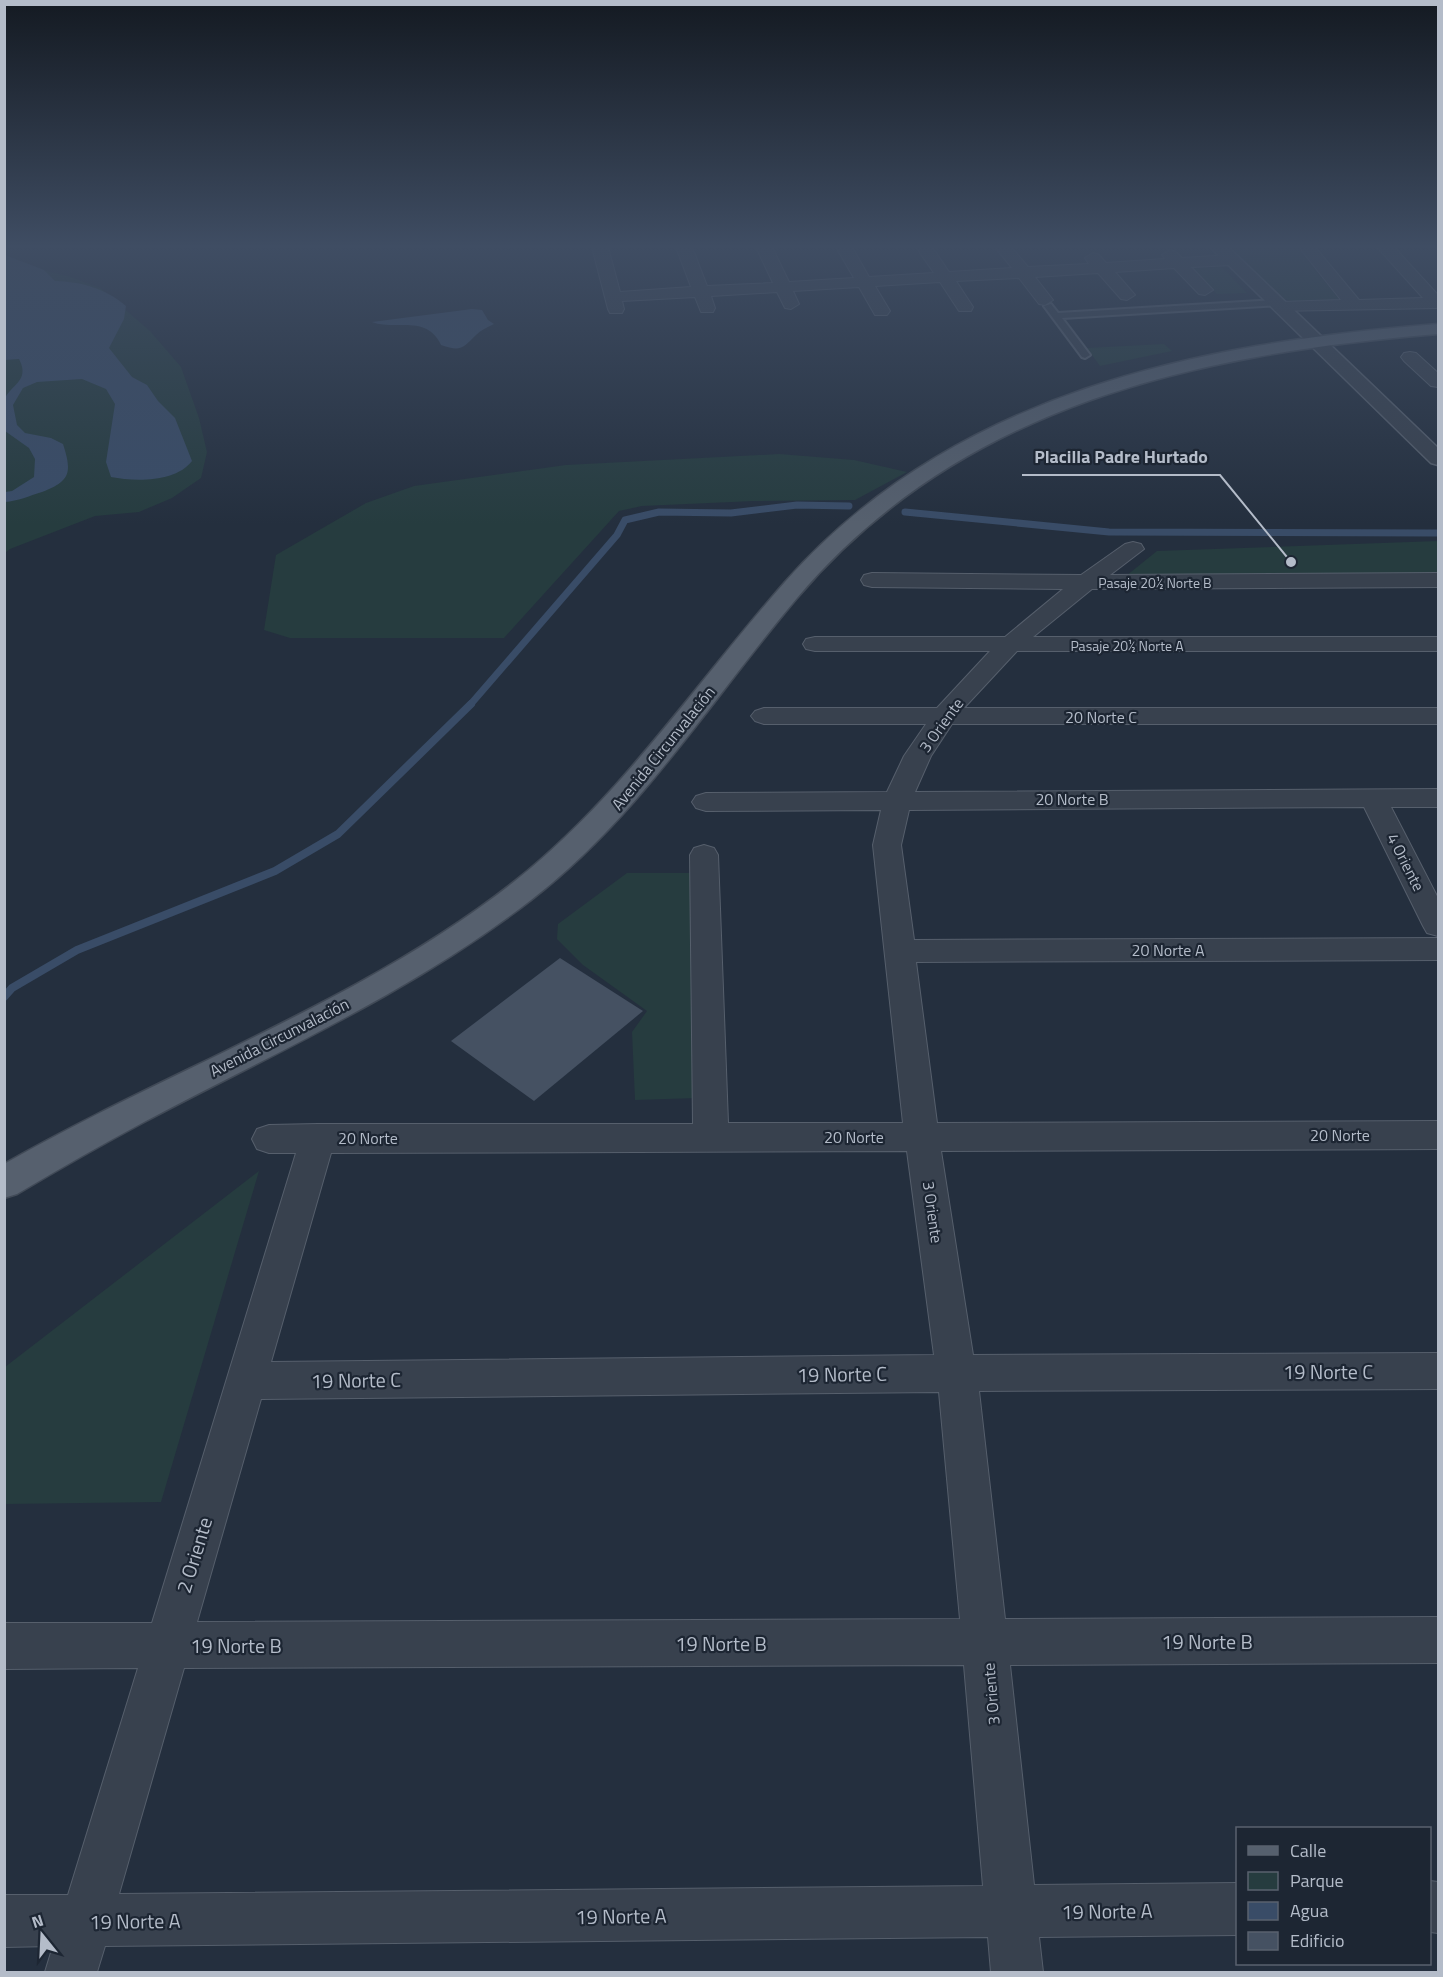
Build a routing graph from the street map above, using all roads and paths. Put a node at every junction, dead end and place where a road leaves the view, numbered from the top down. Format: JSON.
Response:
{"nodes":[{"id":1,"x":1072,"y":339,"type":"edge"},
{"id":2,"x":1323,"y":339,"type":"edge"},
{"id":3,"x":1315,"y":340,"type":"junction"},
{"id":4,"x":1085,"y":355,"type":"dead end"},
{"id":5,"x":1410,"y":357,"type":"dead end"},
{"id":6,"x":1438,"y":382,"type":"edge"},
{"id":7,"x":1438,"y":459,"type":"edge"},
{"id":8,"x":1133,"y":549,"type":"dead end"},
{"id":9,"x":872,"y":580,"type":"dead end"},
{"id":10,"x":1438,"y":580,"type":"edge"},
{"id":11,"x":1086,"y":582,"type":"junction"},
{"id":12,"x":815,"y":644,"type":"dead end"},
{"id":13,"x":1438,"y":644,"type":"edge"},
{"id":14,"x":1010,"y":646,"type":"junction"},
{"id":15,"x":764,"y":716,"type":"dead end"},
{"id":16,"x":1438,"y":716,"type":"edge"},
{"id":17,"x":944,"y":718,"type":"junction"},
{"id":18,"x":1372,"y":798,"type":"junction"},
{"id":19,"x":1438,"y":798,"type":"edge"},
{"id":20,"x":895,"y":800,"type":"junction"},
{"id":21,"x":706,"y":802,"type":"dead end"},
{"id":22,"x":704,"y":855,"type":"dead end"},
{"id":23,"x":1438,"y":926,"type":"edge"},
{"id":24,"x":1438,"y":949,"type":"edge"},
{"id":25,"x":898,"y":951,"type":"junction"},
{"id":26,"x":1438,"y":1135,"type":"edge"},
{"id":27,"x":711,"y":1137,"type":"junction"},
{"id":28,"x":922,"y":1137,"type":"junction"},
{"id":29,"x":318,"y":1138,"type":"junction"},
{"id":30,"x":269,"y":1139,"type":"dead end"},
{"id":31,"x":4,"y":1184,"type":"edge"},
{"id":32,"x":1438,"y":1371,"type":"edge"},
{"id":33,"x":956,"y":1373,"type":"junction"},
{"id":34,"x":246,"y":1381,"type":"junction"},
{"id":35,"x":1438,"y":1640,"type":"edge"},
{"id":36,"x":986,"y":1642,"type":"junction"},
{"id":37,"x":168,"y":1645,"type":"junction"},
{"id":38,"x":4,"y":1646,"type":"edge"},
{"id":39,"x":1236,"y":1910,"type":"edge"},
{"id":40,"x":1011,"y":1912,"type":"junction"},
{"id":41,"x":4,"y":1921,"type":"edge"},
{"id":42,"x":86,"y":1922,"type":"junction"},
{"id":43,"x":71,"y":1972,"type":"edge"},
{"id":44,"x":1017,"y":1972,"type":"edge"}],
"edges":[{"from":1,"to":4,"type":"lane"},
{"from":2,"to":3,"type":"main road","name":"Avenida Circunvalación"},
{"from":3,"to":7,"type":"street"},
{"from":3,"to":31,"type":"main road","name":"Avenida Circunvalación"},
{"from":5,"to":6,"type":"street"},
{"from":8,"to":11,"type":"street","name":"3 Oriente"},
{"from":9,"to":11,"type":"street","name":"Pasaje 20½ Norte B"},
{"from":10,"to":11,"type":"street","name":"Pasaje 20½ Norte B"},
{"from":11,"to":14,"type":"street","name":"3 Oriente"},
{"from":12,"to":14,"type":"street","name":"Pasaje 20½ Norte A"},
{"from":13,"to":14,"type":"street","name":"Pasaje 20½ Norte A"},
{"from":14,"to":17,"type":"street","name":"3 Oriente"},
{"from":15,"to":17,"type":"street","name":"20 Norte C"},
{"from":16,"to":17,"type":"street","name":"20 Norte C"},
{"from":17,"to":20,"type":"street","name":"3 Oriente"},
{"from":18,"to":19,"type":"street","name":"20 Norte B"},
{"from":18,"to":20,"type":"street","name":"20 Norte B"},
{"from":18,"to":23,"type":"street","name":"4 Oriente"},
{"from":20,"to":21,"type":"street","name":"20 Norte B"},
{"from":20,"to":25,"type":"street","name":"3 Oriente"},
{"from":22,"to":27,"type":"street"},
{"from":24,"to":25,"type":"street","name":"20 Norte A"},
{"from":25,"to":28,"type":"street","name":"3 Oriente"},
{"from":26,"to":28,"type":"street","name":"20 Norte"},
{"from":27,"to":28,"type":"street","name":"20 Norte"},
{"from":27,"to":29,"type":"street","name":"20 Norte"},
{"from":28,"to":33,"type":"street","name":"3 Oriente"},
{"from":29,"to":30,"type":"street","name":"20 Norte"},
{"from":29,"to":34,"type":"street","name":"2 Oriente"},
{"from":32,"to":33,"type":"street","name":"19 Norte C"},
{"from":33,"to":34,"type":"street","name":"19 Norte C"},
{"from":33,"to":36,"type":"street","name":"3 Oriente"},
{"from":34,"to":37,"type":"street","name":"2 Oriente"},
{"from":35,"to":36,"type":"street","name":"19 Norte B"},
{"from":36,"to":37,"type":"street","name":"19 Norte B"},
{"from":36,"to":40,"type":"street","name":"3 Oriente"},
{"from":37,"to":38,"type":"street","name":"19 Norte B"},
{"from":37,"to":42,"type":"street","name":"2 Oriente"},
{"from":39,"to":40,"type":"street","name":"19 Norte A"},
{"from":40,"to":42,"type":"street","name":"19 Norte A"},
{"from":40,"to":44,"type":"street","name":"3 Oriente"},
{"from":41,"to":42,"type":"street","name":"19 Norte A"},
{"from":42,"to":43,"type":"street","name":"2 Oriente"}]}
